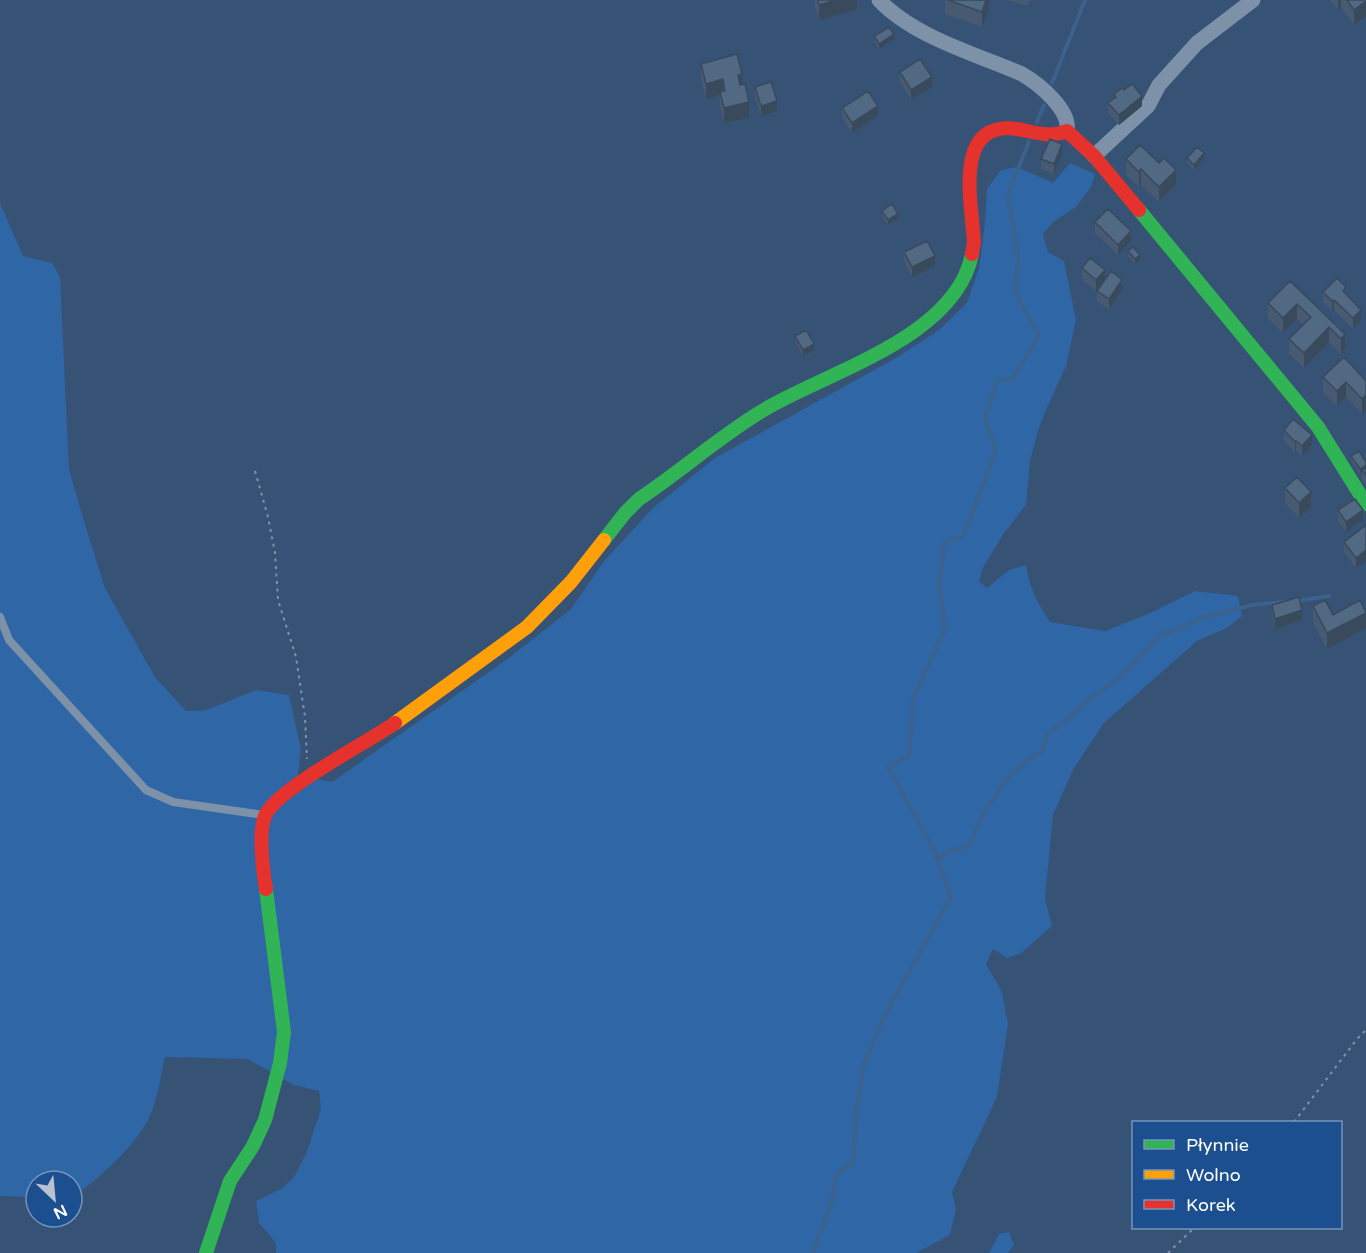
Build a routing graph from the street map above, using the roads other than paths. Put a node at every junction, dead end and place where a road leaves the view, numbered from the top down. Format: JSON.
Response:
{"nodes":[{"id":1,"x":879,"y":0,"type":"edge"},
{"id":2,"x":1253,"y":0,"type":"edge"},
{"id":3,"x":1067,"y":131,"type":"junction"},
{"id":4,"x":1094,"y":156,"type":"junction"},
{"id":5,"x":1366,"y":504,"type":"edge"},
{"id":6,"x":0,"y":617,"type":"edge"},
{"id":7,"x":265,"y":815,"type":"junction"},
{"id":8,"x":206,"y":1253,"type":"edge"}],
"edges":[{"from":1,"to":3,"type":"street"},
{"from":2,"to":4,"type":"street"},
{"from":3,"to":4,"type":"street"},
{"from":3,"to":7,"type":"street"},
{"from":4,"to":5,"type":"street"},
{"from":6,"to":7,"type":"lane"},
{"from":7,"to":8,"type":"street"}]}
